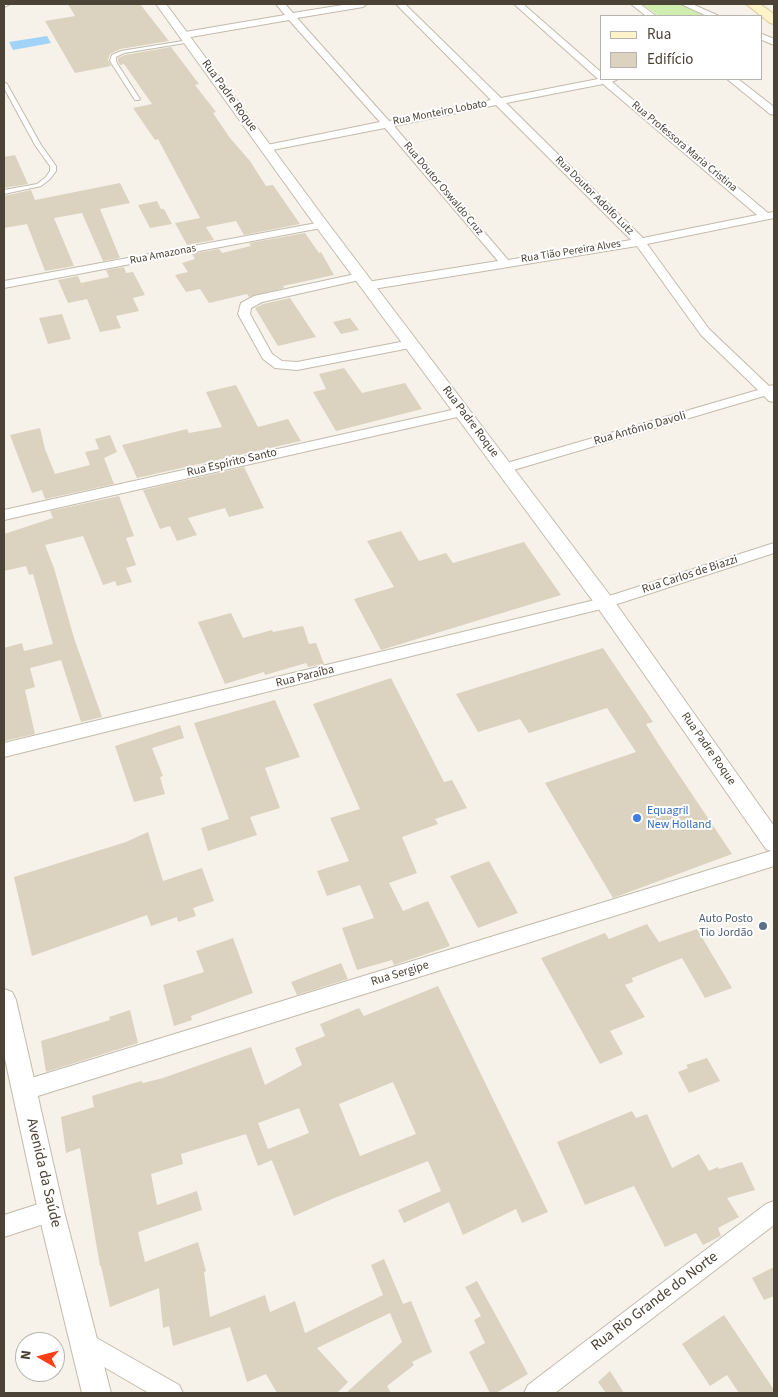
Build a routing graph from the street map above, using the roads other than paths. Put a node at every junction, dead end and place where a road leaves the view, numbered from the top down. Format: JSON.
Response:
{"nodes":[{"id":1,"x":161,"y":4,"type":"edge"},
{"id":2,"x":280,"y":4,"type":"edge"},
{"id":3,"x":363,"y":4,"type":"edge"},
{"id":4,"x":400,"y":4,"type":"edge"},
{"id":5,"x":518,"y":4,"type":"edge"},
{"id":6,"x":635,"y":4,"type":"edge"},
{"id":7,"x":684,"y":4,"type":"edge"},
{"id":8,"x":752,"y":4,"type":"edge"},
{"id":9,"x":650,"y":15,"type":"edge"},
{"id":10,"x":712,"y":15,"type":"edge"},
{"id":11,"x":291,"y":16,"type":"junction"},
{"id":12,"x":774,"y":20,"type":"edge"},
{"id":13,"x":187,"y":38,"type":"junction"},
{"id":14,"x":600,"y":74,"type":"edge"},
{"id":15,"x":601,"y":80,"type":"edge"},
{"id":16,"x":607,"y":80,"type":"edge"},
{"id":17,"x":733,"y":80,"type":"edge"},
{"id":18,"x":4,"y":84,"type":"edge"},
{"id":19,"x":137,"y":99,"type":"dead end"},
{"id":20,"x":498,"y":101,"type":"junction"},
{"id":21,"x":774,"y":112,"type":"edge"},
{"id":22,"x":387,"y":124,"type":"junction"},
{"id":23,"x":267,"y":148,"type":"junction"},
{"id":24,"x":4,"y":192,"type":"edge"},
{"id":25,"x":770,"y":215,"type":"edge"},
{"id":26,"x":322,"y":226,"type":"junction"},
{"id":27,"x":640,"y":242,"type":"junction"},
{"id":28,"x":505,"y":262,"type":"junction"},
{"id":29,"x":364,"y":281,"type":"junction"},
{"id":30,"x":4,"y":285,"type":"edge"},
{"id":31,"x":411,"y":344,"type":"junction"},
{"id":32,"x":772,"y":393,"type":"edge"},
{"id":33,"x":460,"y":412,"type":"junction"},
{"id":34,"x":505,"y":468,"type":"junction"},
{"id":35,"x":4,"y":515,"type":"edge"},
{"id":36,"x":774,"y":548,"type":"edge"},
{"id":37,"x":605,"y":603,"type":"junction"},
{"id":38,"x":4,"y":750,"type":"edge"},
{"id":39,"x":774,"y":843,"type":"edge"},
{"id":40,"x":774,"y":858,"type":"edge"},
{"id":41,"x":4,"y":1000,"type":"edge"},
{"id":42,"x":25,"y":1090,"type":"junction"},
{"id":43,"x":51,"y":1211,"type":"junction"},
{"id":44,"x":774,"y":1212,"type":"edge"},
{"id":45,"x":4,"y":1226,"type":"edge"},
{"id":46,"x":86,"y":1344,"type":"junction"},
{"id":47,"x":97,"y":1393,"type":"edge"},
{"id":48,"x":171,"y":1393,"type":"edge"},
{"id":49,"x":536,"y":1393,"type":"edge"}],
"edges":[{"from":1,"to":13,"type":"street","name":"Rua Padre Roque"},
{"from":2,"to":11,"type":"street","name":"Rua Doutor Oswaldo Cruz"},
{"from":3,"to":11,"type":"street"},
{"from":4,"to":20,"type":"street","name":"Rua Doutor Adolfo Lutz"},
{"from":5,"to":14,"type":"street","name":"Rua Professora Maria Cristina"},
{"from":6,"to":9,"type":"street"},
{"from":7,"to":10,"type":"street"},
{"from":8,"to":12,"type":"main road"},
{"from":11,"to":13,"type":"street"},
{"from":11,"to":22,"type":"street","name":"Rua Doutor Oswaldo Cruz"},
{"from":13,"to":19,"type":"lane"},
{"from":13,"to":23,"type":"street","name":"Rua Padre Roque"},
{"from":15,"to":20,"type":"street","name":"Rua Monteiro Lobato"},
{"from":16,"to":25,"type":"street","name":"Rua Professora Maria Cristina"},
{"from":17,"to":21,"type":"street"},
{"from":18,"to":24,"type":"lane"},
{"from":20,"to":22,"type":"street","name":"Rua Monteiro Lobato"},
{"from":20,"to":27,"type":"street","name":"Rua Doutor Adolfo Lutz"},
{"from":22,"to":23,"type":"street","name":"Rua Monteiro Lobato"},
{"from":22,"to":28,"type":"street","name":"Rua Doutor Oswaldo Cruz"},
{"from":23,"to":26,"type":"street","name":"Rua Padre Roque"},
{"from":25,"to":27,"type":"street","name":"Rua Tião Pereira Alves"},
{"from":26,"to":29,"type":"street","name":"Rua Padre Roque"},
{"from":26,"to":30,"type":"street","name":"Rua Amazonas"},
{"from":27,"to":28,"type":"street","name":"Rua Tião Pereira Alves"},
{"from":27,"to":32,"type":"street","name":"Rua Doutor Adolfo Lutz"},
{"from":28,"to":29,"type":"street","name":"Rua Tião Pereira Alves"},
{"from":29,"to":31,"type":"street","name":"Rua Padre Roque"},
{"from":29,"to":31,"type":"street","name":"Rua Tião Pereira Alves"},
{"from":31,"to":33,"type":"street","name":"Rua Padre Roque"},
{"from":32,"to":34,"type":"street","name":"Rua Antônio Davoli"},
{"from":33,"to":34,"type":"street","name":"Rua Padre Roque"},
{"from":33,"to":35,"type":"street","name":"Rua Espírito Santo"},
{"from":34,"to":37,"type":"street","name":"Rua Padre Roque"},
{"from":36,"to":37,"type":"street","name":"Rua Carlos de Biazzi"},
{"from":37,"to":38,"type":"street","name":"Rua Paraíba"},
{"from":37,"to":39,"type":"street","name":"Rua Padre Roque"},
{"from":40,"to":42,"type":"street","name":"Rua Sergipe"},
{"from":41,"to":42,"type":"street","name":"Avenida da Saúde"},
{"from":42,"to":43,"type":"street","name":"Avenida da Saúde"},
{"from":43,"to":45,"type":"street"},
{"from":43,"to":46,"type":"street","name":"Avenida da Saúde"},
{"from":44,"to":49,"type":"street","name":"Rua Rio Grande do Norte"},
{"from":46,"to":47,"type":"street","name":"Avenida da Saúde"},
{"from":46,"to":48,"type":"street"}]}
